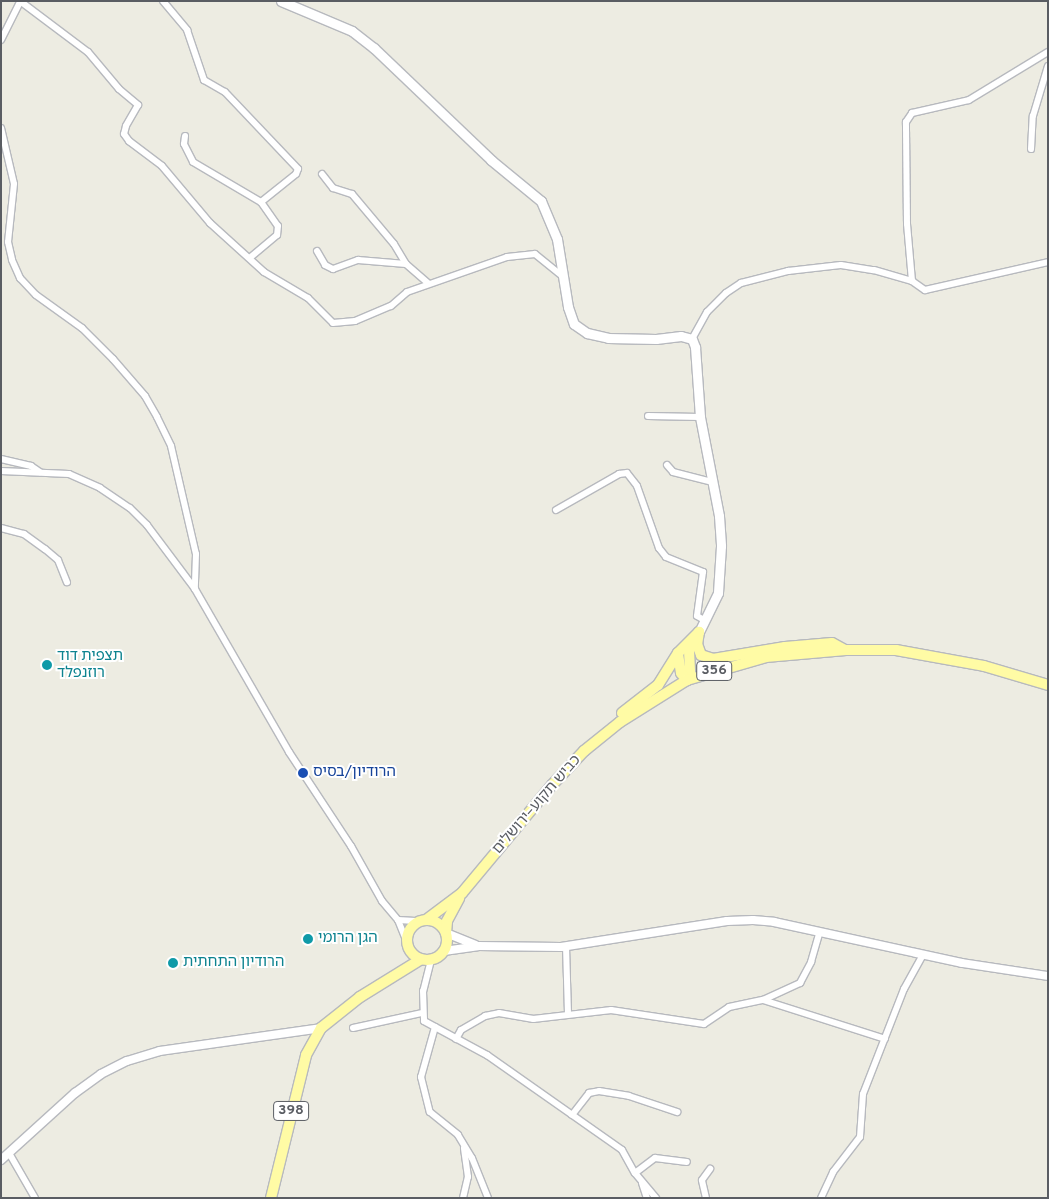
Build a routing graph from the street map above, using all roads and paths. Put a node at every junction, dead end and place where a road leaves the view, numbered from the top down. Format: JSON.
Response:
{"nodes":[{"id":1,"x":163,"y":1,"type":"edge"},
{"id":2,"x":281,"y":1,"type":"edge"},
{"id":3,"x":20,"y":2,"type":"edge"},
{"id":4,"x":1,"y":40,"type":"edge"},
{"id":5,"x":1048,"y":52,"type":"edge"},
{"id":6,"x":1048,"y":66,"type":"edge"},
{"id":7,"x":1,"y":128,"type":"edge"},
{"id":8,"x":184,"y":136,"type":"dead end"},
{"id":9,"x":1031,"y":149,"type":"dead end"},
{"id":10,"x":322,"y":174,"type":"dead end"},
{"id":11,"x":261,"y":202,"type":"junction"},
{"id":12,"x":317,"y":251,"type":"dead end"},
{"id":13,"x":250,"y":258,"type":"junction"},
{"id":14,"x":1048,"y":262,"type":"edge"},
{"id":15,"x":406,"y":264,"type":"junction"},
{"id":16,"x":562,"y":276,"type":"junction"},
{"id":17,"x":912,"y":281,"type":"junction"},
{"id":18,"x":428,"y":283,"type":"junction"},
{"id":19,"x":692,"y":339,"type":"junction"},
{"id":20,"x":648,"y":416,"type":"dead end"},
{"id":21,"x":700,"y":417,"type":"junction"},
{"id":22,"x":1,"y":459,"type":"edge"},
{"id":23,"x":667,"y":465,"type":"dead end"},
{"id":24,"x":1,"y":471,"type":"edge"},
{"id":25,"x":41,"y":472,"type":"junction"},
{"id":26,"x":712,"y":482,"type":"junction"},
{"id":27,"x":556,"y":510,"type":"dead end"},
{"id":28,"x":1,"y":528,"type":"edge"},
{"id":29,"x":67,"y":582,"type":"dead end"},
{"id":30,"x":195,"y":588,"type":"junction"},
{"id":31,"x":706,"y":621,"type":"junction"},
{"id":32,"x":699,"y":632,"type":"junction"},
{"id":33,"x":846,"y":650,"type":"junction"},
{"id":34,"x":678,"y":653,"type":"junction"},
{"id":35,"x":688,"y":680,"type":"junction"},
{"id":36,"x":1048,"y":685,"type":"edge"},
{"id":37,"x":597,"y":740,"type":"junction"},
{"id":38,"x":462,"y":893,"type":"junction"},
{"id":39,"x":398,"y":920,"type":"junction"},
{"id":40,"x":423,"y":920,"type":"junction"},
{"id":41,"x":446,"y":933,"type":"junction"},
{"id":42,"x":819,"y":934,"type":"junction"},
{"id":43,"x":406,"y":940,"type":"junction"},
{"id":44,"x":478,"y":946,"type":"junction"},
{"id":45,"x":566,"y":946,"type":"junction"},
{"id":46,"x":409,"y":951,"type":"junction"},
{"id":47,"x":444,"y":951,"type":"junction"},
{"id":48,"x":922,"y":956,"type":"junction"},
{"id":49,"x":420,"y":960,"type":"junction"},
{"id":50,"x":431,"y":960,"type":"junction"},
{"id":51,"x":401,"y":969,"type":"junction"},
{"id":52,"x":1048,"y":976,"type":"edge"},
{"id":53,"x":763,"y":1000,"type":"junction"},
{"id":54,"x":422,"y":1012,"type":"junction"},
{"id":55,"x":568,"y":1014,"type":"junction"},
{"id":56,"x":435,"y":1027,"type":"junction"},
{"id":57,"x":321,"y":1028,"type":"junction"},
{"id":58,"x":353,"y":1028,"type":"dead end"},
{"id":59,"x":456,"y":1039,"type":"junction"},
{"id":60,"x":885,"y":1039,"type":"junction"},
{"id":61,"x":677,"y":1112,"type":"dead end"},
{"id":62,"x":572,"y":1115,"type":"junction"},
{"id":63,"x":464,"y":1144,"type":"junction"},
{"id":64,"x":9,"y":1153,"type":"junction"},
{"id":65,"x":1,"y":1160,"type":"edge"},
{"id":66,"x":687,"y":1162,"type":"dead end"},
{"id":67,"x":710,"y":1169,"type":"dead end"},
{"id":68,"x":635,"y":1173,"type":"junction"},
{"id":69,"x":641,"y":1179,"type":"junction"},
{"id":70,"x":35,"y":1198,"type":"edge"},
{"id":71,"x":271,"y":1198,"type":"edge"},
{"id":72,"x":463,"y":1198,"type":"edge"},
{"id":73,"x":488,"y":1198,"type":"edge"},
{"id":74,"x":648,"y":1198,"type":"edge"},
{"id":75,"x":656,"y":1198,"type":"edge"},
{"id":76,"x":706,"y":1198,"type":"edge"},
{"id":77,"x":821,"y":1198,"type":"edge"}],
"edges":[{"from":1,"to":11,"type":"street"},
{"from":2,"to":16,"type":"main road"},
{"from":3,"to":4,"type":"street"},
{"from":3,"to":13,"type":"street"},
{"from":5,"to":17,"type":"street"},
{"from":6,"to":9,"type":"street"},
{"from":7,"to":30,"type":"street"},
{"from":8,"to":11,"type":"street"},
{"from":10,"to":15,"type":"street"},
{"from":11,"to":13,"type":"street"},
{"from":12,"to":15,"type":"street"},
{"from":13,"to":18,"type":"street"},
{"from":14,"to":17,"type":"street"},
{"from":15,"to":18,"type":"street"},
{"from":16,"to":18,"type":"street"},
{"from":16,"to":19,"type":"main road"},
{"from":17,"to":19,"type":"street"},
{"from":19,"to":21,"type":"main road"},
{"from":20,"to":21,"type":"street"},
{"from":21,"to":26,"type":"main road"},
{"from":22,"to":25,"type":"street"},
{"from":23,"to":26,"type":"street"},
{"from":24,"to":25,"type":"street"},
{"from":25,"to":30,"type":"street"},
{"from":26,"to":31,"type":"main road"},
{"from":27,"to":31,"type":"street"},
{"from":28,"to":29,"type":"street"},
{"from":30,"to":39,"type":"street"},
{"from":31,"to":32,"type":"main road"},
{"from":32,"to":33,"type":"main road"},
{"from":32,"to":34,"type":"main road"},
{"from":32,"to":35,"type":"main road"},
{"from":33,"to":35,"type":"main road","name":"כביש תקוע–ירושלים","number":"356"},
{"from":33,"to":36,"type":"main road","name":"כביש תקוע–ירושלים","number":"356"},
{"from":34,"to":35,"type":"main road"},
{"from":34,"to":37,"type":"main road"},
{"from":35,"to":37,"type":"main road","name":"כביש תקוע–ירושלים","number":"356"},
{"from":37,"to":38,"type":"main road","name":"כביש תקוע–ירושלים","number":"356"},
{"from":38,"to":40,"type":"main road","name":"כביש תקוע–ירושלים","number":"356"},
{"from":38,"to":41,"type":"main road","name":"כביש תקוע–ירושלים","number":"356"},
{"from":39,"to":40,"type":"street"},
{"from":39,"to":43,"type":"street"},
{"from":40,"to":41,"type":"main road"},
{"from":40,"to":43,"type":"main road"},
{"from":41,"to":44,"type":"street"},
{"from":41,"to":47,"type":"main road"},
{"from":42,"to":45,"type":"street"},
{"from":42,"to":48,"type":"street"},
{"from":42,"to":53,"type":"street"},
{"from":43,"to":46,"type":"main road"},
{"from":44,"to":45,"type":"street"},
{"from":44,"to":47,"type":"street"},
{"from":45,"to":55,"type":"street"},
{"from":46,"to":49,"type":"main road"},
{"from":46,"to":51,"type":"main road","number":"398"},
{"from":47,"to":50,"type":"main road"},
{"from":48,"to":52,"type":"street"},
{"from":48,"to":60,"type":"street"},
{"from":49,"to":50,"type":"main road"},
{"from":49,"to":51,"type":"main road","number":"398"},
{"from":50,"to":54,"type":"street"},
{"from":51,"to":57,"type":"main road","number":"398"},
{"from":53,"to":55,"type":"street"},
{"from":53,"to":60,"type":"street"},
{"from":54,"to":56,"type":"street"},
{"from":54,"to":58,"type":"street"},
{"from":55,"to":59,"type":"street"},
{"from":56,"to":59,"type":"street"},
{"from":56,"to":63,"type":"street"},
{"from":57,"to":64,"type":"street"},
{"from":57,"to":71,"type":"main road","number":"398"},
{"from":59,"to":62,"type":"street"},
{"from":60,"to":77,"type":"street"},
{"from":61,"to":62,"type":"street"},
{"from":62,"to":68,"type":"street"},
{"from":63,"to":72,"type":"street"},
{"from":63,"to":73,"type":"street"},
{"from":64,"to":65,"type":"street"},
{"from":64,"to":70,"type":"street"},
{"from":66,"to":68,"type":"street"},
{"from":67,"to":76,"type":"street"},
{"from":68,"to":69,"type":"street"},
{"from":69,"to":74,"type":"street"},
{"from":69,"to":75,"type":"street"}]}
